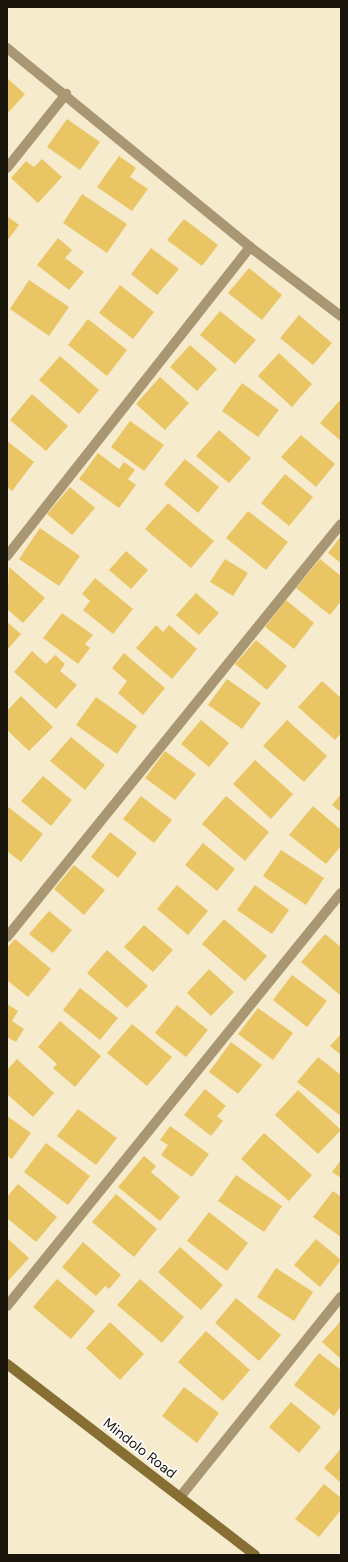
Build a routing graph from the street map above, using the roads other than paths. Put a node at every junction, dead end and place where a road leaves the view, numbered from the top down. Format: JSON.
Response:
{"nodes":[{"id":1,"x":7,"y":48,"type":"edge"},
{"id":2,"x":66,"y":94,"type":"junction"},
{"id":3,"x":7,"y":168,"type":"edge"},
{"id":4,"x":250,"y":247,"type":"junction"},
{"id":5,"x":341,"y":316,"type":"edge"},
{"id":6,"x":341,"y":524,"type":"edge"},
{"id":7,"x":7,"y":556,"type":"edge"},
{"id":8,"x":341,"y":893,"type":"edge"},
{"id":9,"x":7,"y":937,"type":"edge"},
{"id":10,"x":341,"y":1297,"type":"edge"},
{"id":11,"x":7,"y":1306,"type":"edge"},
{"id":12,"x":7,"y":1364,"type":"edge"},
{"id":13,"x":180,"y":1497,"type":"junction"},
{"id":14,"x":255,"y":1555,"type":"edge"}],
"edges":[{"from":1,"to":2,"type":"street"},
{"from":2,"to":3,"type":"street"},
{"from":2,"to":4,"type":"street"},
{"from":4,"to":5,"type":"street"},
{"from":4,"to":7,"type":"street"},
{"from":6,"to":9,"type":"street"},
{"from":8,"to":11,"type":"street"},
{"from":10,"to":13,"type":"street"},
{"from":12,"to":13,"type":"street","name":"Mindolo Road"},
{"from":13,"to":14,"type":"street","name":"Mindolo Road"}]}
